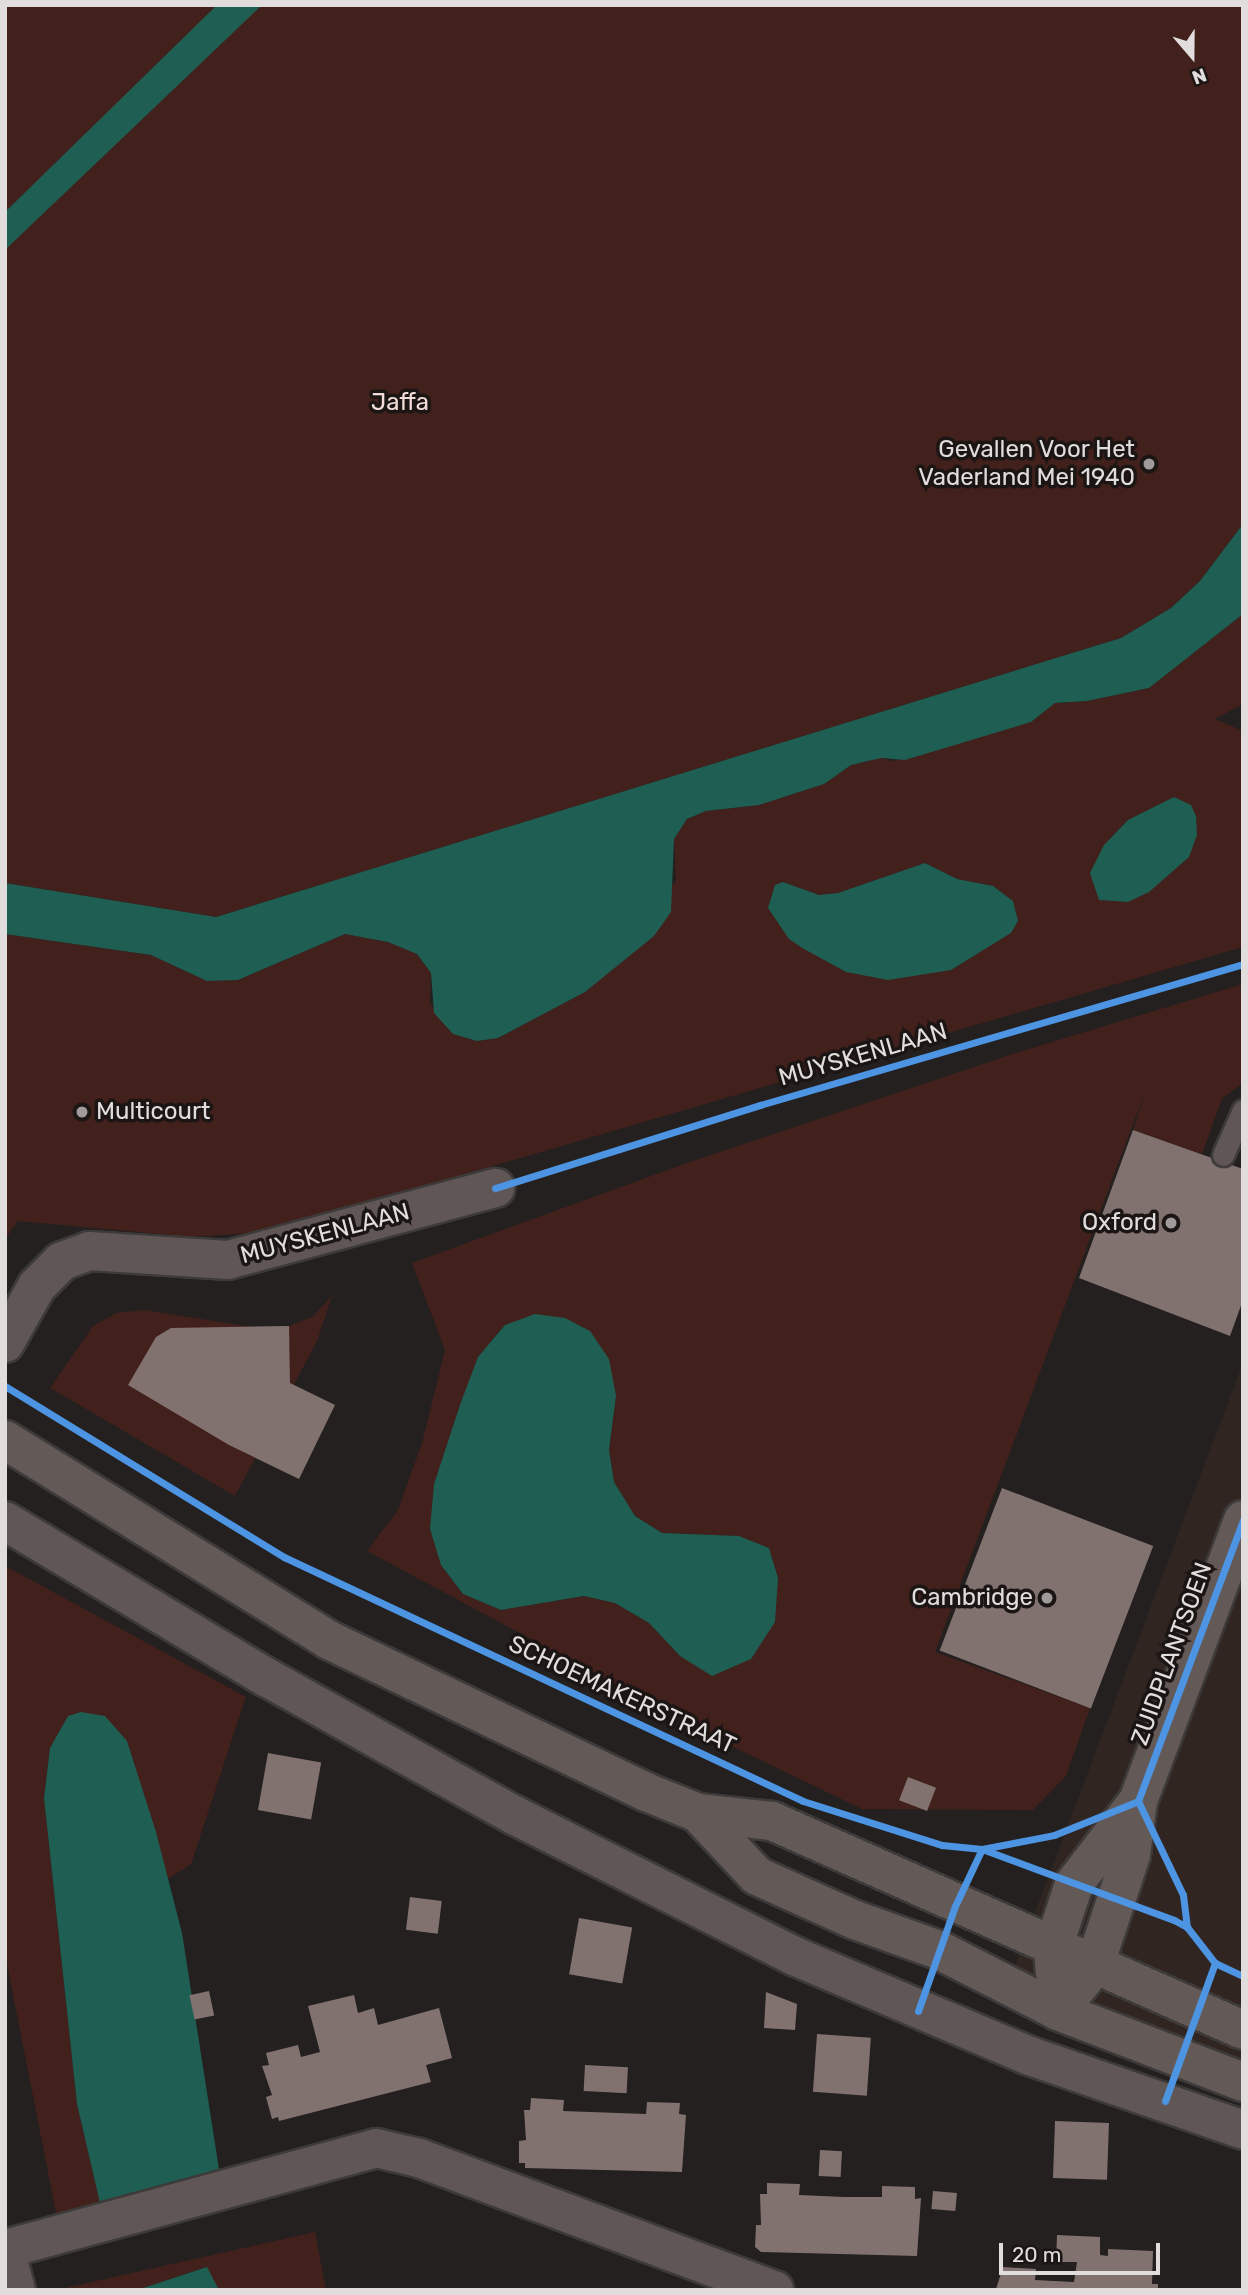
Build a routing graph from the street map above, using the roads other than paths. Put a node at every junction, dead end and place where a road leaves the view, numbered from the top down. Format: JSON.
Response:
{"nodes":[{"id":1,"x":1243,"y":1110,"type":"edge"},
{"id":2,"x":1223,"y":1154,"type":"dead end"},
{"id":3,"x":495,"y":1188,"type":"dead end"},
{"id":4,"x":5,"y":1343,"type":"edge"},
{"id":5,"x":5,"y":1440,"type":"edge"},
{"id":6,"x":1243,"y":1520,"type":"edge"},
{"id":7,"x":5,"y":1521,"type":"edge"},
{"id":8,"x":1138,"y":1801,"type":"junction"},
{"id":9,"x":698,"y":1813,"type":"junction"},
{"id":10,"x":1053,"y":1948,"type":"junction"},
{"id":11,"x":1094,"y":1967,"type":"junction"},
{"id":12,"x":1058,"y":2011,"type":"junction"},
{"id":13,"x":1243,"y":2029,"type":"edge"},
{"id":14,"x":1243,"y":2082,"type":"edge"},
{"id":15,"x":1243,"y":2130,"type":"edge"},
{"id":16,"x":5,"y":2249,"type":"edge"},
{"id":17,"x":16,"y":2290,"type":"edge"},
{"id":18,"x":774,"y":2290,"type":"edge"}],
"edges":[{"from":1,"to":2,"type":"lane"},
{"from":3,"to":4,"type":"street","name":"MUYSKENLAAN"},
{"from":5,"to":9,"type":"main road"},
{"from":6,"to":8,"type":"main road","name":"ZUIDPLANTSOEN"},
{"from":7,"to":15,"type":"street"},
{"from":8,"to":10,"type":"main road","name":"ZUIDPLANTSOEN"},
{"from":8,"to":11,"type":"main road","name":"ZUIDPLANTSOEN"},
{"from":9,"to":10,"type":"main road"},
{"from":9,"to":12,"type":"main road"},
{"from":10,"to":11,"type":"main road"},
{"from":10,"to":12,"type":"main road","name":"ZUIDPLANTSOEN"},
{"from":11,"to":12,"type":"main road","name":"ZUIDPLANTSOEN"},
{"from":11,"to":13,"type":"main road"},
{"from":12,"to":14,"type":"main road"},
{"from":16,"to":17,"type":"street"},
{"from":16,"to":18,"type":"street"}]}
